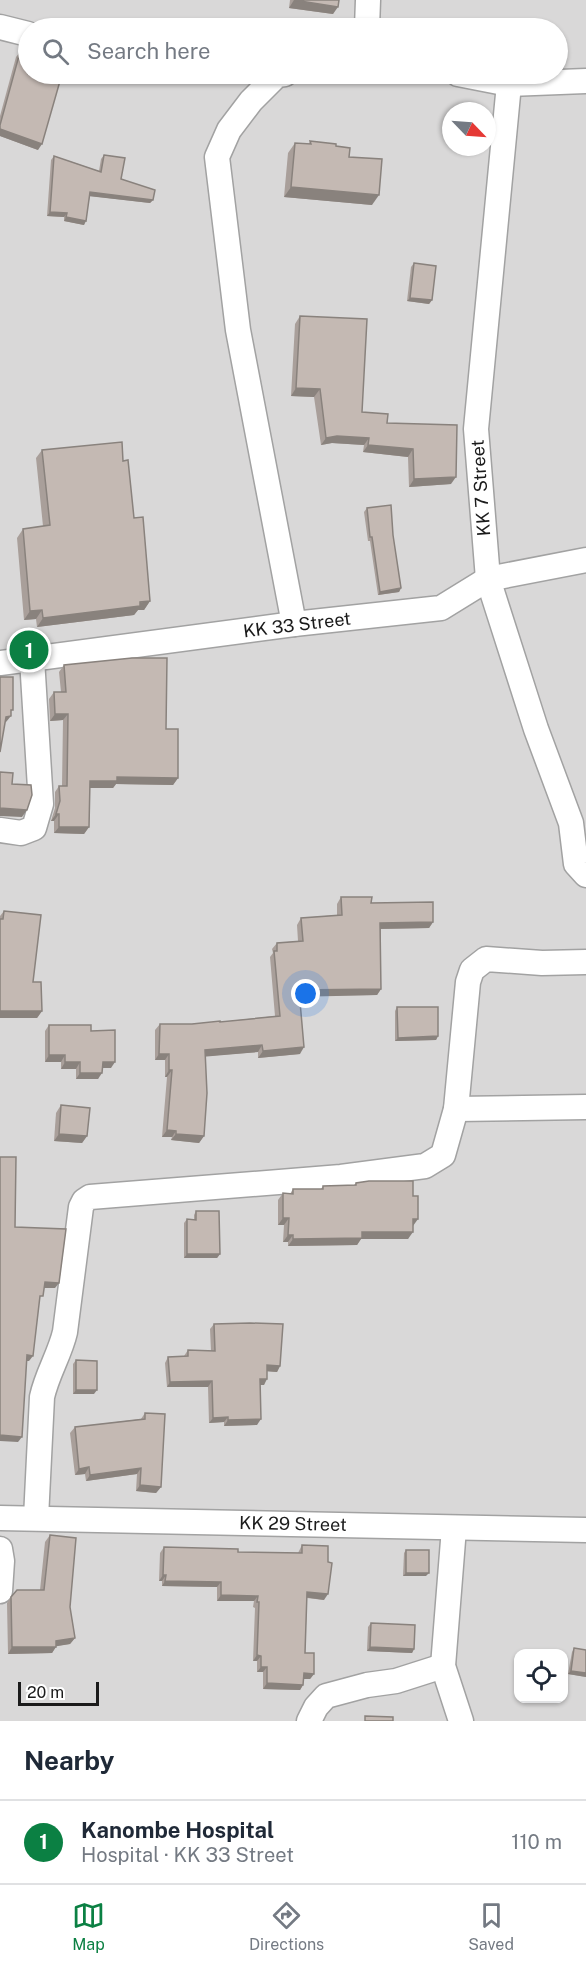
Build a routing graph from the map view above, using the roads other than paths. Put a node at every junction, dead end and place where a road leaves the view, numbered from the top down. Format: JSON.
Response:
{"nodes":[{"id":1,"x":368,"y":0,"type":"edge"},
{"id":2,"x":367,"y":18,"type":"edge"},
{"id":3,"x":0,"y":27,"type":"edge"},
{"id":4,"x":18,"y":32,"type":"edge"},
{"id":5,"x":586,"y":81,"type":"edge"},
{"id":6,"x":568,"y":82,"type":"edge"},
{"id":7,"x":268,"y":84,"type":"edge"},
{"id":8,"x":509,"y":84,"type":"edge"},
{"id":9,"x":586,"y":560,"type":"edge"},
{"id":10,"x":488,"y":579,"type":"junction"},
{"id":11,"x":294,"y":624,"type":"junction"},
{"id":12,"x":32,"y":659,"type":"junction"},
{"id":13,"x":0,"y":663,"type":"edge"},
{"id":14,"x":0,"y":830,"type":"edge"},
{"id":15,"x":586,"y":875,"type":"edge"},
{"id":16,"x":586,"y":962,"type":"edge"},
{"id":17,"x":586,"y":1107,"type":"edge"},
{"id":18,"x":456,"y":1108,"type":"junction"},
{"id":19,"x":0,"y":1518,"type":"edge"},
{"id":20,"x":36,"y":1518,"type":"junction"},
{"id":21,"x":454,"y":1528,"type":"junction"},
{"id":22,"x":586,"y":1530,"type":"edge"},
{"id":23,"x":0,"y":1549,"type":"edge"},
{"id":24,"x":0,"y":1591,"type":"edge"},
{"id":25,"x":443,"y":1666,"type":"junction"},
{"id":26,"x":309,"y":1721,"type":"edge"},
{"id":27,"x":461,"y":1721,"type":"edge"}],
"edges":[{"from":1,"to":2,"type":"street"},
{"from":3,"to":4,"type":"street"},
{"from":5,"to":6,"type":"street"},
{"from":7,"to":11,"type":"street"},
{"from":8,"to":10,"type":"street","name":"KK 7 Street"},
{"from":9,"to":10,"type":"street","name":"KK 33 Street"},
{"from":10,"to":11,"type":"street","name":"KK 33 Street"},
{"from":10,"to":15,"type":"street","name":"KK 7 Street"},
{"from":11,"to":12,"type":"street","name":"KK 33 Street"},
{"from":12,"to":13,"type":"street","name":"KK 33 Street"},
{"from":12,"to":14,"type":"street"},
{"from":16,"to":18,"type":"street"},
{"from":17,"to":18,"type":"street"},
{"from":18,"to":20,"type":"street"},
{"from":19,"to":20,"type":"street","name":"KK 29 Street"},
{"from":20,"to":21,"type":"street","name":"KK 29 Street"},
{"from":21,"to":22,"type":"street","name":"KK 29 Street"},
{"from":21,"to":25,"type":"street"},
{"from":23,"to":24,"type":"street"},
{"from":25,"to":26,"type":"street"},
{"from":25,"to":27,"type":"street"}]}
